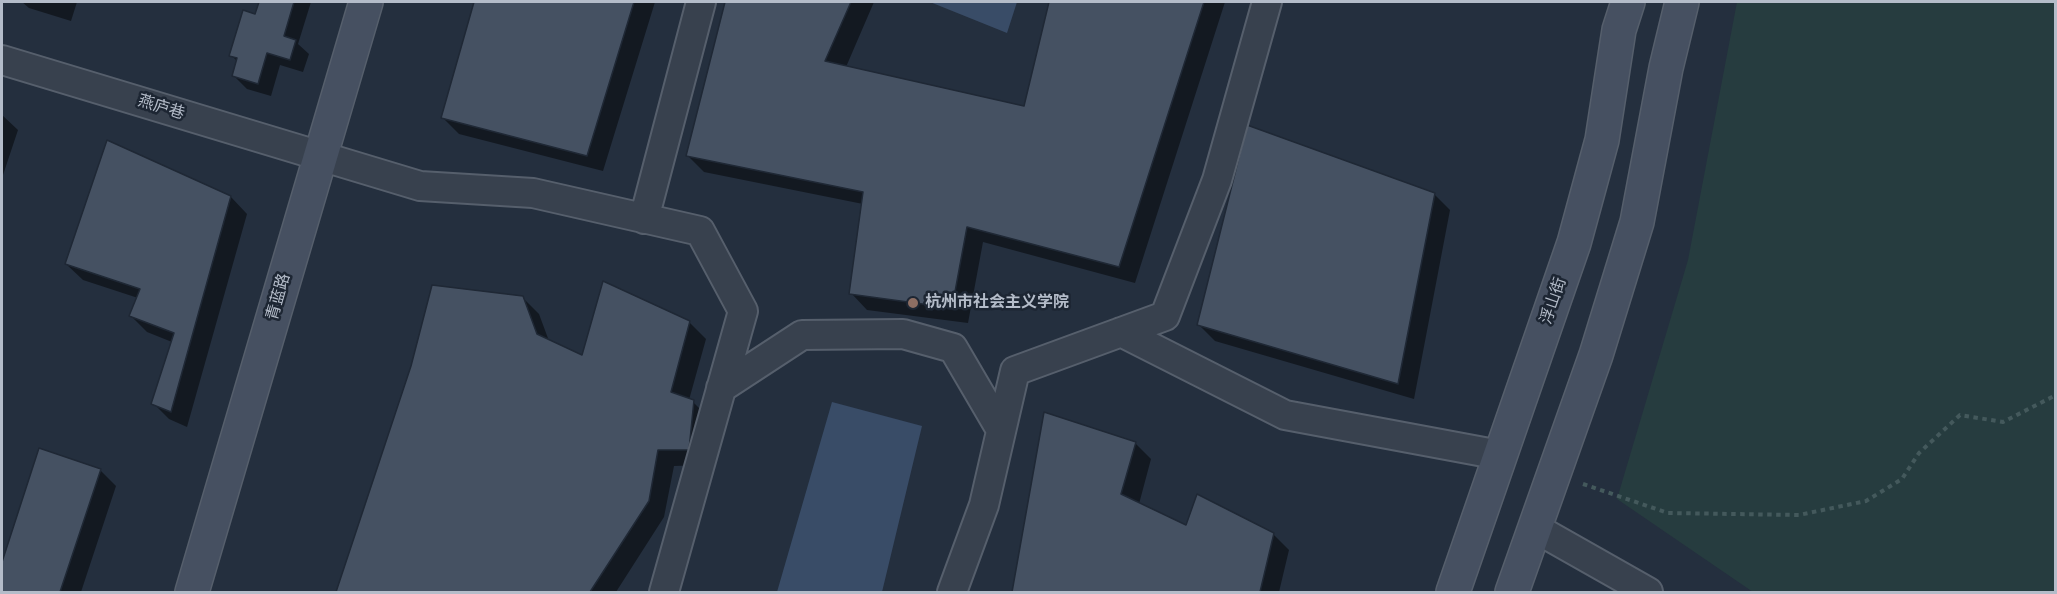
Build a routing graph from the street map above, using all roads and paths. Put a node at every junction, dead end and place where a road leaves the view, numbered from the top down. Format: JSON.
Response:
{"nodes":[{"id":1,"x":366,"y":2,"type":"edge"},
{"id":2,"x":701,"y":2,"type":"edge"},
{"id":3,"x":1267,"y":2,"type":"edge"},
{"id":4,"x":1628,"y":2,"type":"edge"},
{"id":5,"x":1682,"y":2,"type":"edge"},
{"id":6,"x":2,"y":60,"type":"edge"},
{"id":7,"x":320,"y":156,"type":"junction"},
{"id":8,"x":644,"y":219,"type":"junction"},
{"id":9,"x":1121,"y":332,"type":"junction"},
{"id":10,"x":721,"y":388,"type":"junction"},
{"id":11,"x":2055,"y":395,"type":"edge"},
{"id":12,"x":1001,"y":430,"type":"junction"},
{"id":13,"x":1500,"y":455,"type":"junction"},
{"id":14,"x":1554,"y":475,"type":"junction"},
{"id":15,"x":1535,"y":528,"type":"junction"},
{"id":16,"x":192,"y":592,"type":"edge"},
{"id":17,"x":664,"y":592,"type":"edge"},
{"id":18,"x":952,"y":592,"type":"edge"},
{"id":19,"x":1453,"y":592,"type":"edge"},
{"id":20,"x":1512,"y":592,"type":"edge"},
{"id":21,"x":1648,"y":592,"type":"edge"}],
"edges":[{"from":1,"to":7,"type":"main road","name":"青蓝路"},
{"from":2,"to":8,"type":"street"},
{"from":3,"to":9,"type":"street"},
{"from":4,"to":13,"type":"main road","name":"浮山街"},
{"from":5,"to":14,"type":"main road"},
{"from":6,"to":7,"type":"street","name":"燕庐巷"},
{"from":7,"to":8,"type":"street","name":"燕庐巷"},
{"from":7,"to":16,"type":"main road","name":"青蓝路"},
{"from":8,"to":10,"type":"street","name":"燕庐巷"},
{"from":9,"to":12,"type":"street"},
{"from":9,"to":13,"type":"street"},
{"from":10,"to":12,"type":"street"},
{"from":10,"to":17,"type":"street","name":"燕庐巷"},
{"from":11,"to":14,"type":"path"},
{"from":12,"to":18,"type":"street"},
{"from":13,"to":19,"type":"main road","name":"浮山街"},
{"from":14,"to":15,"type":"main road"},
{"from":15,"to":20,"type":"main road"},
{"from":15,"to":21,"type":"street"}]}
